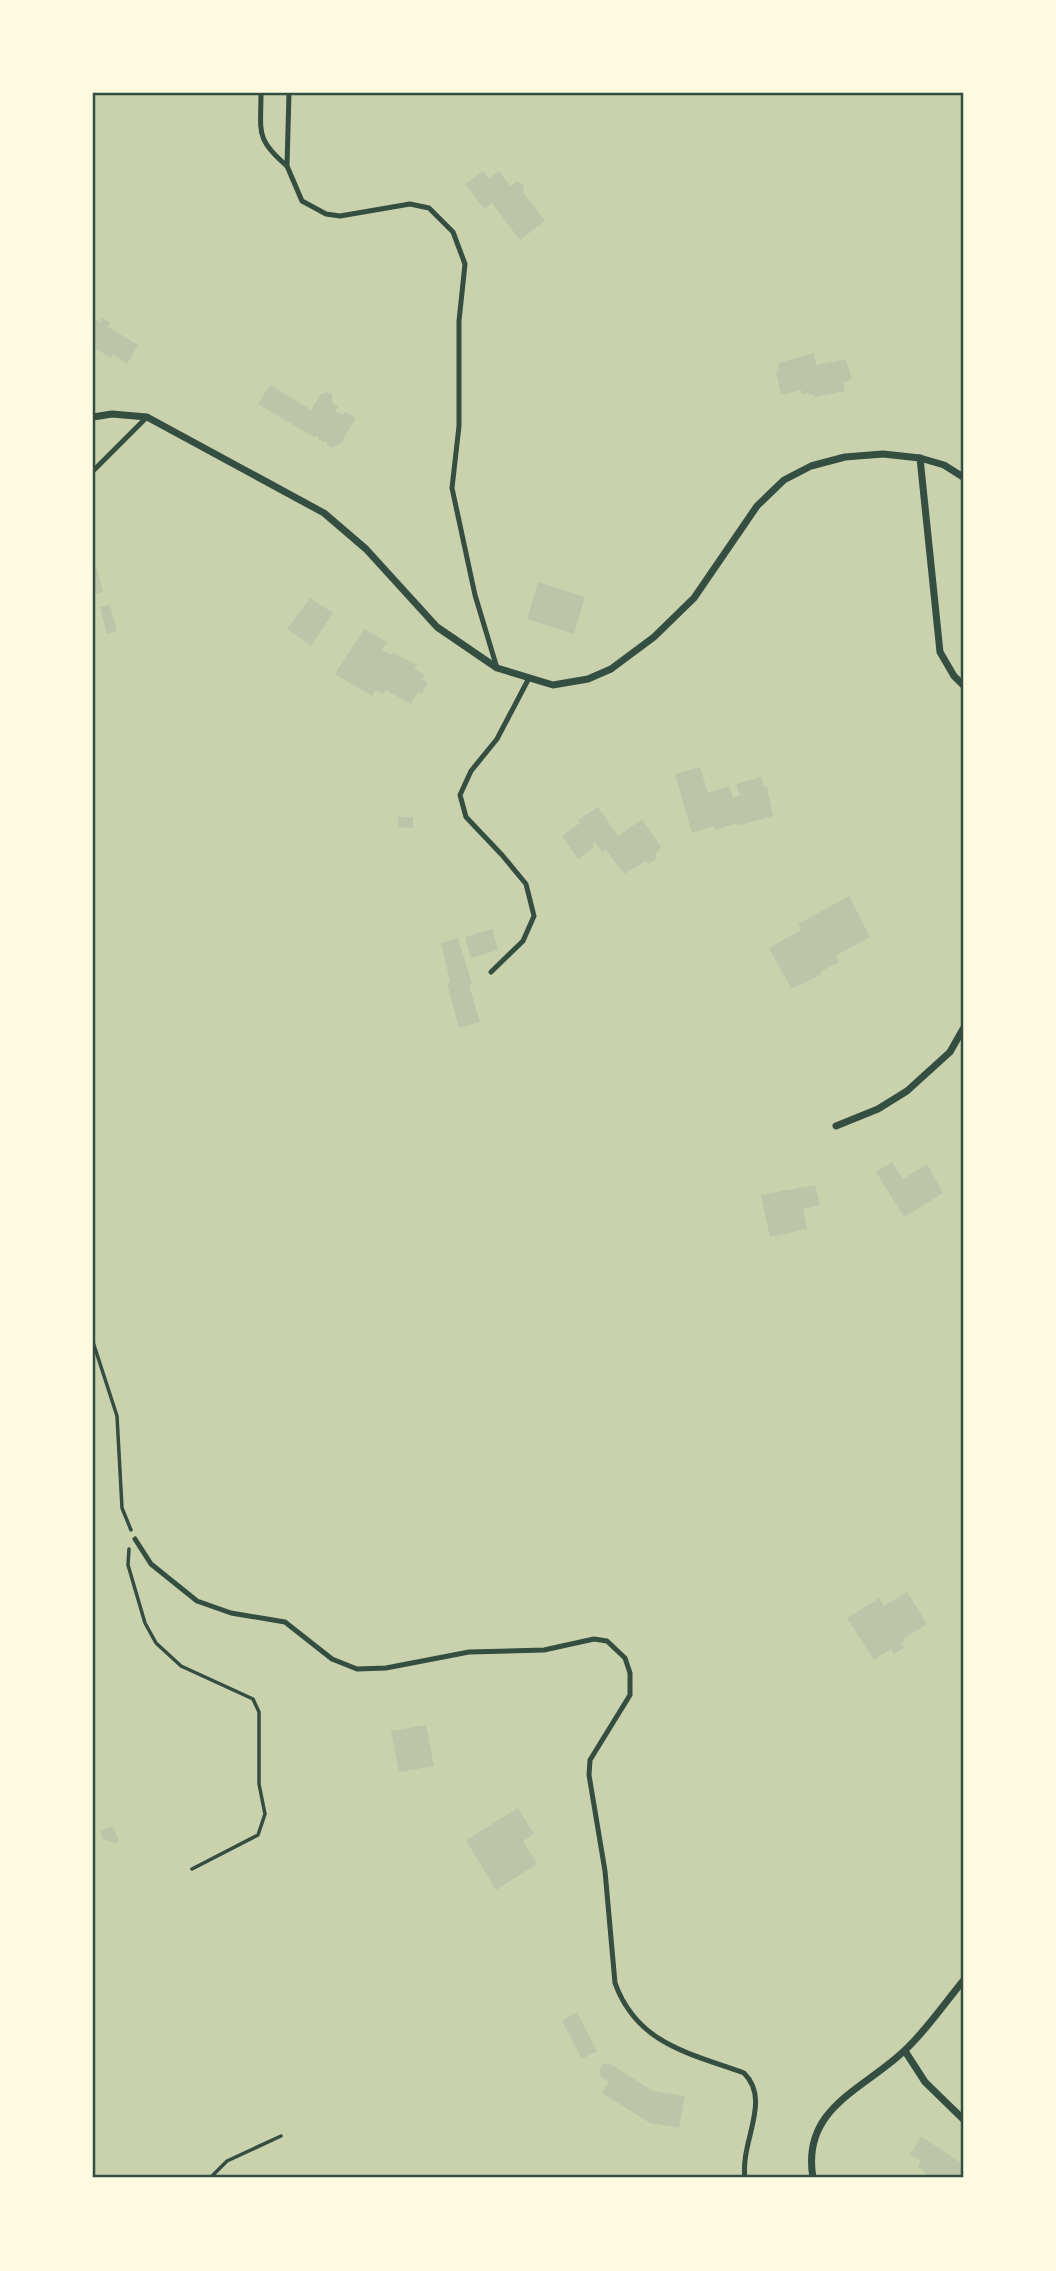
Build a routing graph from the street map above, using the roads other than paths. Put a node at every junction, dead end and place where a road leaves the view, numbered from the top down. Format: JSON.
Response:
{"nodes":[{"id":1,"x":261,"y":93,"type":"edge"},
{"id":2,"x":289,"y":93,"type":"edge"},
{"id":3,"x":287,"y":166,"type":"junction"},
{"id":4,"x":93,"y":416,"type":"edge"},
{"id":5,"x":147,"y":417,"type":"junction"},
{"id":6,"x":920,"y":458,"type":"junction"},
{"id":7,"x":93,"y":471,"type":"edge"},
{"id":8,"x":963,"y":477,"type":"edge"},
{"id":9,"x":496,"y":668,"type":"junction"},
{"id":10,"x":529,"y":678,"type":"junction"},
{"id":11,"x":963,"y":685,"type":"edge"},
{"id":12,"x":491,"y":972,"type":"dead end"},
{"id":13,"x":963,"y":1029,"type":"edge"},
{"id":14,"x":836,"y":1126,"type":"dead end"},
{"id":15,"x":135,"y":1539,"type":"road end"},
{"id":16,"x":963,"y":1981,"type":"edge"},
{"id":17,"x":905,"y":2051,"type":"junction"},
{"id":18,"x":963,"y":2119,"type":"edge"},
{"id":19,"x":745,"y":2178,"type":"edge"},
{"id":20,"x":813,"y":2178,"type":"edge"}],
"edges":[{"from":1,"to":3,"type":"lane"},
{"from":2,"to":3,"type":"lane"},
{"from":3,"to":9,"type":"lane"},
{"from":4,"to":5,"type":"street"},
{"from":5,"to":7,"type":"lane"},
{"from":5,"to":9,"type":"street"},
{"from":6,"to":8,"type":"street"},
{"from":6,"to":10,"type":"street"},
{"from":6,"to":11,"type":"street"},
{"from":9,"to":10,"type":"street"},
{"from":10,"to":12,"type":"lane"},
{"from":13,"to":14,"type":"street"},
{"from":15,"to":19,"type":"lane"},
{"from":16,"to":17,"type":"street"},
{"from":17,"to":18,"type":"street"},
{"from":17,"to":20,"type":"street"}]}
